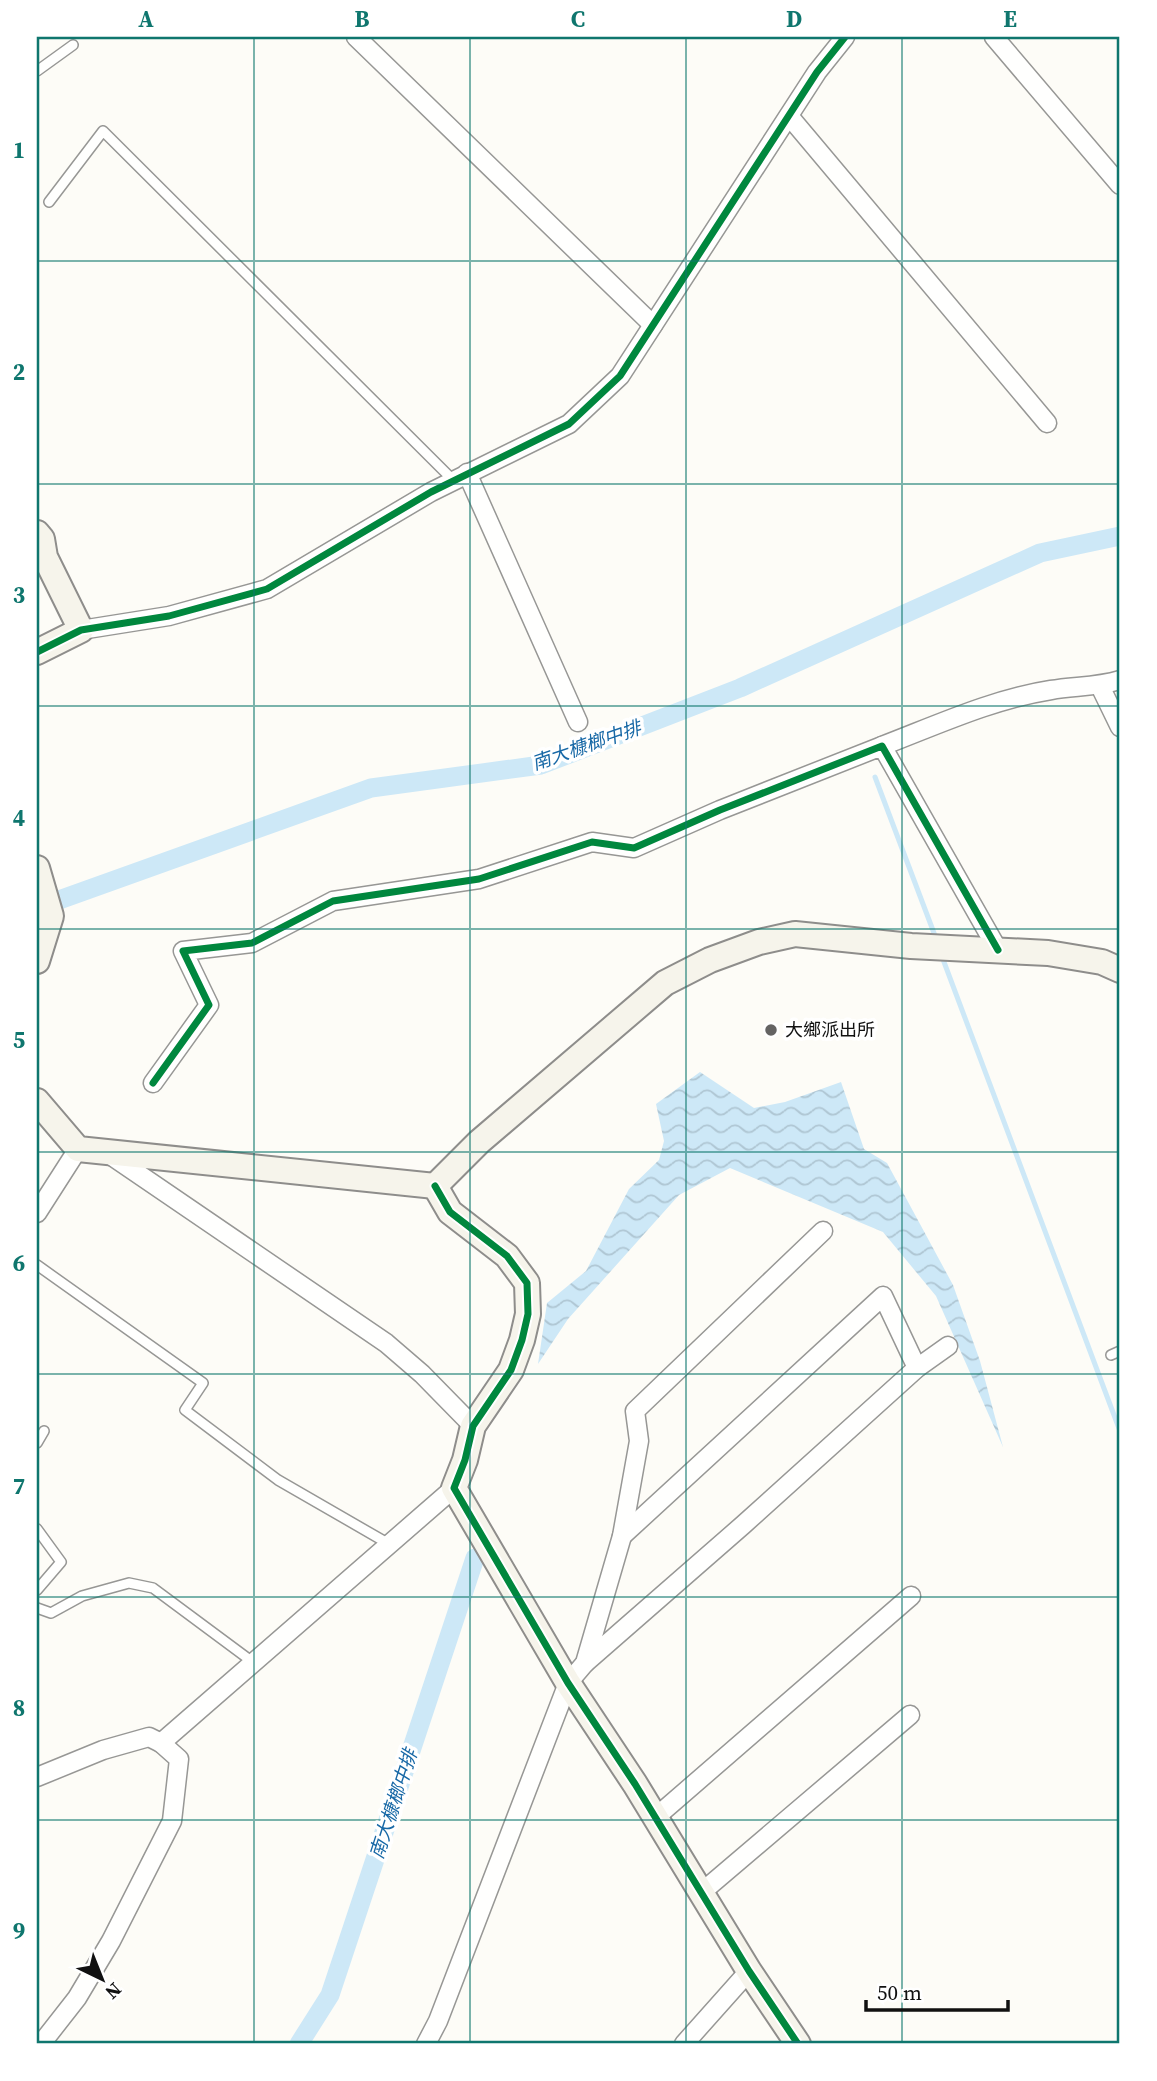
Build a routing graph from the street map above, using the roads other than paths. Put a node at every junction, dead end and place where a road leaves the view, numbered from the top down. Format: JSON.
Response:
{"nodes":[{"id":1,"x":845,"y":37,"type":"edge"},
{"id":2,"x":994,"y":37,"type":"edge"},
{"id":3,"x":360,"y":38,"type":"edge"},
{"id":4,"x":73,"y":45,"type":"dead end"},
{"id":5,"x":37,"y":71,"type":"edge"},
{"id":6,"x":789,"y":116,"type":"junction"},
{"id":7,"x":1120,"y":185,"type":"edge"},
{"id":8,"x":49,"y":202,"type":"dead end"},
{"id":9,"x":653,"y":325,"type":"junction"},
{"id":10,"x":1046,"y":423,"type":"dead end"},
{"id":11,"x":460,"y":477,"type":"junction"},
{"id":12,"x":37,"y":533,"type":"edge"},
{"id":13,"x":81,"y":630,"type":"junction"},
{"id":14,"x":37,"y":652,"type":"edge"},
{"id":15,"x":1120,"y":680,"type":"edge"},
{"id":16,"x":1100,"y":686,"type":"junction"},
{"id":17,"x":578,"y":722,"type":"dead end"},
{"id":18,"x":1120,"y":727,"type":"edge"},
{"id":19,"x":882,"y":746,"type":"junction"},
{"id":20,"x":37,"y":867,"type":"edge"},
{"id":21,"x":998,"y":950,"type":"junction"},
{"id":22,"x":37,"y":961,"type":"edge"},
{"id":23,"x":1120,"y":970,"type":"edge"},
{"id":24,"x":153,"y":1083,"type":"dead end"},
{"id":25,"x":37,"y":1101,"type":"edge"},
{"id":26,"x":78,"y":1149,"type":"junction"},
{"id":27,"x":106,"y":1152,"type":"junction"},
{"id":28,"x":435,"y":1186,"type":"junction"},
{"id":29,"x":37,"y":1213,"type":"edge"},
{"id":30,"x":823,"y":1231,"type":"dead end"},
{"id":31,"x":37,"y":1265,"type":"edge"},
{"id":32,"x":948,"y":1346,"type":"dead end"},
{"id":33,"x":917,"y":1368,"type":"junction"},
{"id":34,"x":472,"y":1426,"type":"junction"},
{"id":35,"x":44,"y":1431,"type":"dead end"},
{"id":36,"x":37,"y":1443,"type":"edge"},
{"id":37,"x":453,"y":1488,"type":"junction"},
{"id":38,"x":37,"y":1528,"type":"edge"},
{"id":39,"x":622,"y":1536,"type":"junction"},
{"id":40,"x":389,"y":1544,"type":"junction"},
{"id":41,"x":37,"y":1590,"type":"edge"},
{"id":42,"x":911,"y":1596,"type":"dead end"},
{"id":43,"x":37,"y":1608,"type":"edge"},
{"id":44,"x":254,"y":1662,"type":"junction"},
{"id":45,"x":585,"y":1663,"type":"junction"},
{"id":46,"x":568,"y":1683,"type":"junction"},
{"id":47,"x":910,"y":1715,"type":"dead end"},
{"id":48,"x":161,"y":1743,"type":"junction"},
{"id":49,"x":37,"y":1777,"type":"edge"},
{"id":50,"x":656,"y":1817,"type":"junction"},
{"id":51,"x":702,"y":1892,"type":"junction"},
{"id":52,"x":749,"y":1970,"type":"junction"},
{"id":53,"x":41,"y":2044,"type":"edge"},
{"id":54,"x":426,"y":2044,"type":"edge"},
{"id":55,"x":684,"y":2044,"type":"edge"},
{"id":56,"x":798,"y":2044,"type":"edge"}],
"edges":[{"from":1,"to":6,"type":"street"},
{"from":2,"to":7,"type":"street"},
{"from":3,"to":9,"type":"street"},
{"from":4,"to":5,"type":"lane"},
{"from":6,"to":9,"type":"street"},
{"from":6,"to":10,"type":"street"},
{"from":8,"to":11,"type":"lane"},
{"from":9,"to":11,"type":"street"},
{"from":11,"to":13,"type":"street"},
{"from":11,"to":17,"type":"street"},
{"from":12,"to":13,"type":"street"},
{"from":13,"to":14,"type":"street"},
{"from":15,"to":16,"type":"street"},
{"from":16,"to":18,"type":"street"},
{"from":16,"to":19,"type":"street"},
{"from":19,"to":21,"type":"street"},
{"from":19,"to":24,"type":"street"},
{"from":20,"to":22,"type":"street"},
{"from":21,"to":23,"type":"street"},
{"from":21,"to":28,"type":"street"},
{"from":25,"to":26,"type":"street"},
{"from":26,"to":27,"type":"street"},
{"from":26,"to":29,"type":"street"},
{"from":27,"to":28,"type":"street"},
{"from":27,"to":34,"type":"street"},
{"from":28,"to":34,"type":"street"},
{"from":30,"to":39,"type":"street"},
{"from":31,"to":40,"type":"lane"},
{"from":32,"to":33,"type":"street"},
{"from":33,"to":39,"type":"street"},
{"from":33,"to":45,"type":"street"},
{"from":34,"to":37,"type":"street"},
{"from":35,"to":36,"type":"lane"},
{"from":37,"to":40,"type":"street"},
{"from":37,"to":46,"type":"street"},
{"from":38,"to":41,"type":"lane"},
{"from":39,"to":45,"type":"street"},
{"from":40,"to":44,"type":"street"},
{"from":42,"to":50,"type":"street"},
{"from":43,"to":44,"type":"lane"},
{"from":44,"to":48,"type":"street"},
{"from":45,"to":46,"type":"street"},
{"from":46,"to":50,"type":"street"},
{"from":46,"to":54,"type":"street"},
{"from":47,"to":51,"type":"street"},
{"from":48,"to":49,"type":"street"},
{"from":48,"to":53,"type":"street"},
{"from":50,"to":51,"type":"street"},
{"from":51,"to":52,"type":"street"},
{"from":52,"to":55,"type":"street"},
{"from":52,"to":56,"type":"street"}]}
